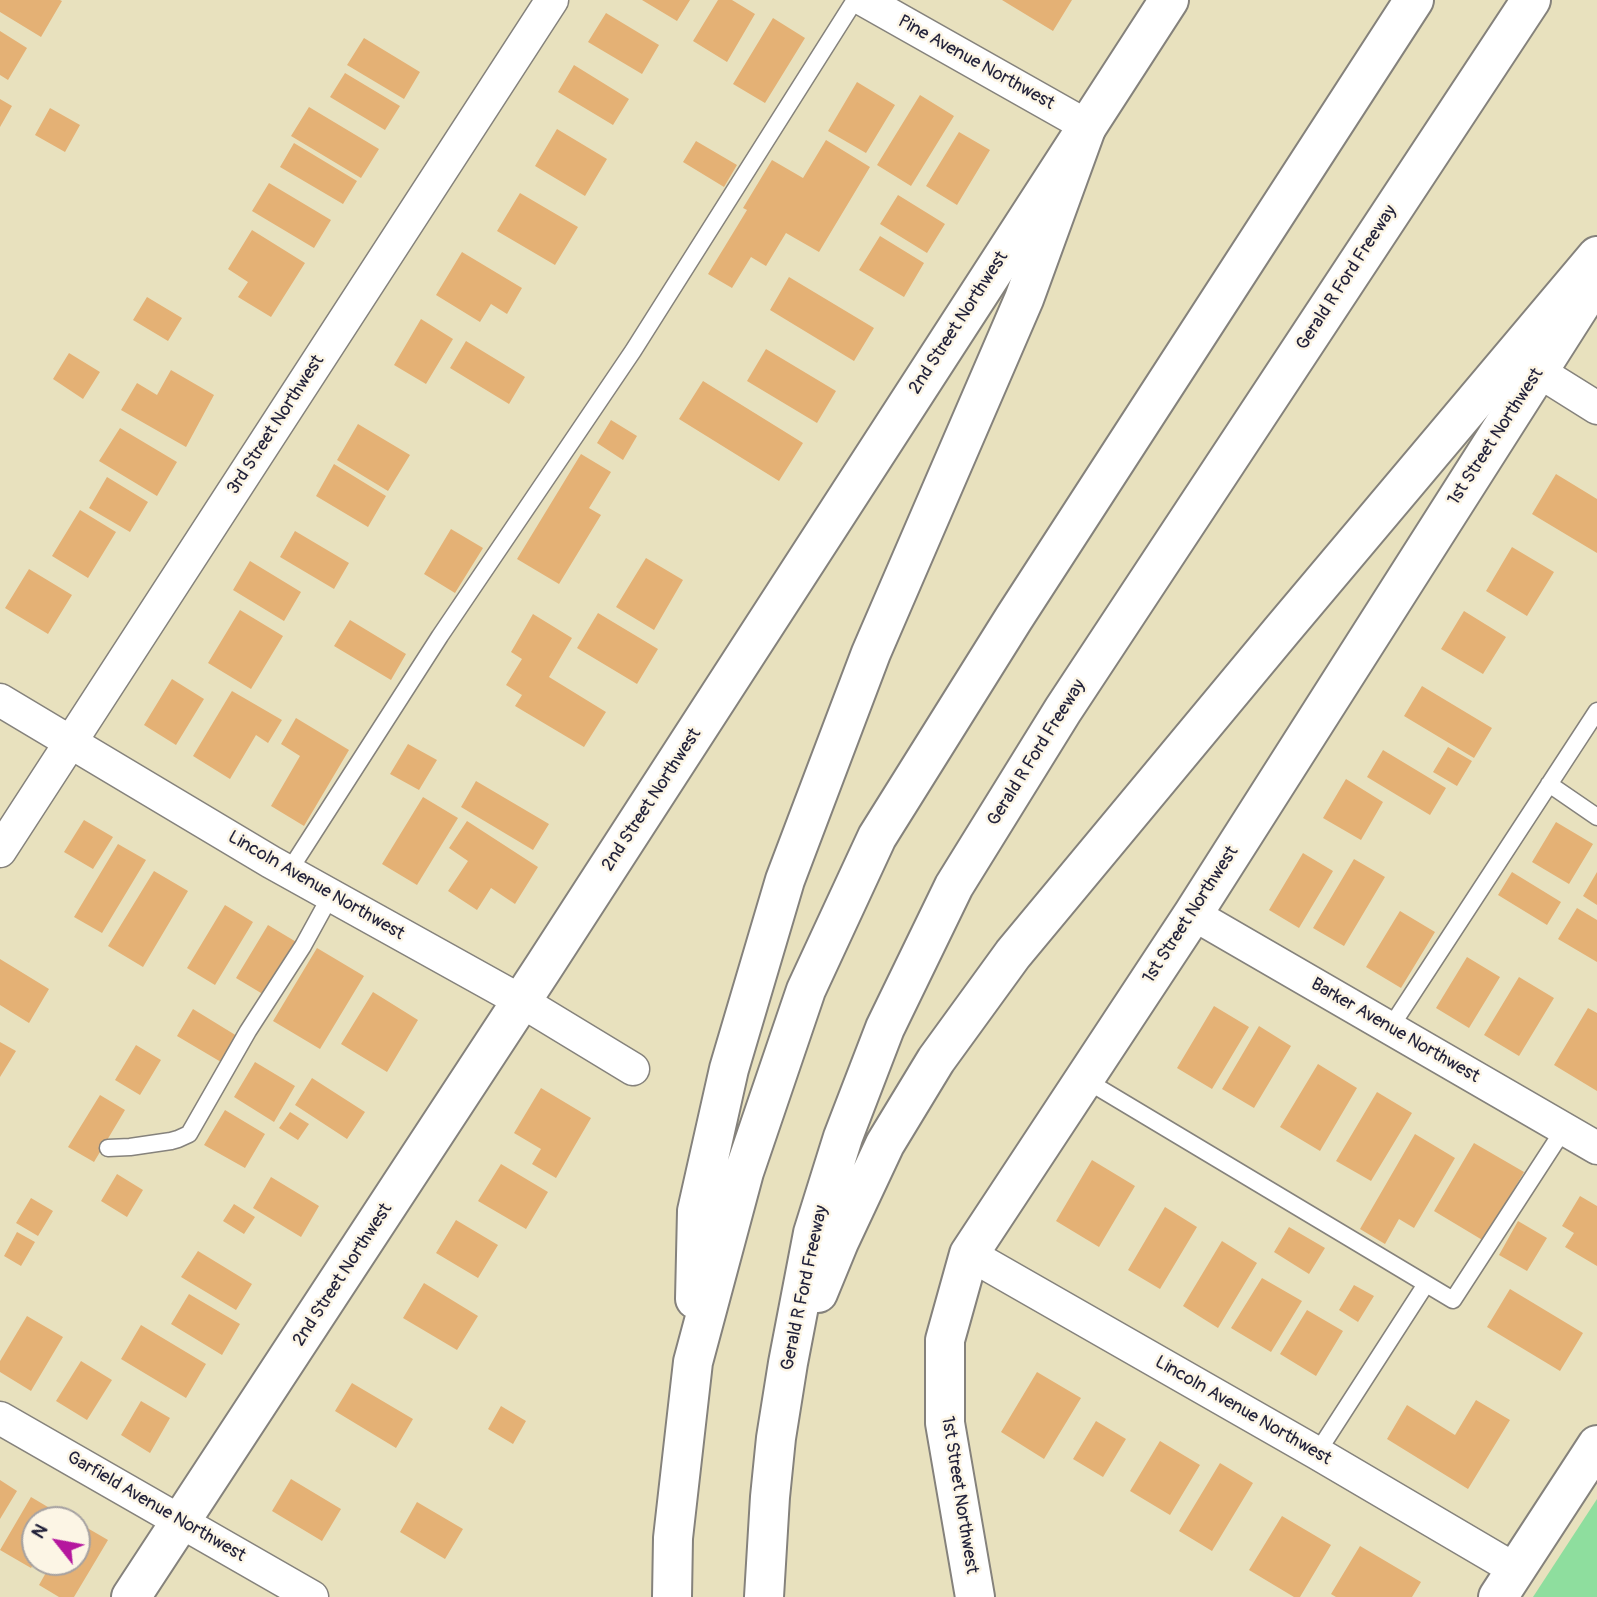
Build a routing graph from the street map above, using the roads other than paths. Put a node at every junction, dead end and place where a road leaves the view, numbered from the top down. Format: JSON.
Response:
{"nodes":[{"id":1,"x":552,"y":0,"type":"edge"},
{"id":2,"x":855,"y":0,"type":"edge"},
{"id":3,"x":864,"y":0,"type":"edge"},
{"id":4,"x":1169,"y":0,"type":"edge"},
{"id":5,"x":1414,"y":0,"type":"edge"},
{"id":6,"x":1531,"y":0,"type":"edge"},
{"id":7,"x":1087,"y":126,"type":"junction"},
{"id":8,"x":1597,"y":256,"type":"edge"},
{"id":9,"x":1597,"y":279,"type":"edge"},
{"id":10,"x":1538,"y":371,"type":"junction"},
{"id":11,"x":1597,"y":408,"type":"edge"},
{"id":12,"x":0,"y":700,"type":"edge"},
{"id":13,"x":1597,"y":711,"type":"edge"},
{"id":14,"x":70,"y":741,"type":"junction"},
{"id":15,"x":1549,"y":784,"type":"junction"},
{"id":16,"x":1597,"y":817,"type":"edge"},
{"id":17,"x":0,"y":850,"type":"edge"},
{"id":18,"x":289,"y":871,"type":"junction"},
{"id":19,"x":331,"y":895,"type":"junction"},
{"id":20,"x":1193,"y":914,"type":"junction"},
{"id":21,"x":521,"y":1001,"type":"junction"},
{"id":22,"x":1390,"y":1028,"type":"junction"},
{"id":23,"x":633,"y":1069,"type":"dead end"},
{"id":24,"x":1084,"y":1079,"type":"junction"},
{"id":25,"x":1564,"y":1129,"type":"junction"},
{"id":26,"x":108,"y":1148,"type":"dead end"},
{"id":27,"x":1597,"y":1148,"type":"edge"},
{"id":28,"x":969,"y":1254,"type":"junction"},
{"id":29,"x":1426,"y":1284,"type":"junction"},
{"id":30,"x":694,"y":1362,"type":"junction"},
{"id":31,"x":788,"y":1363,"type":"junction"},
{"id":32,"x":0,"y":1418,"type":"edge"},
{"id":33,"x":1597,"y":1445,"type":"edge"},
{"id":34,"x":1317,"y":1453,"type":"junction"},
{"id":35,"x":182,"y":1522,"type":"junction"},
{"id":36,"x":1507,"y":1584,"type":"edge"},
{"id":37,"x":131,"y":1597,"type":"edge"},
{"id":38,"x":312,"y":1597,"type":"edge"},
{"id":39,"x":672,"y":1597,"type":"edge"},
{"id":40,"x":764,"y":1597,"type":"edge"},
{"id":41,"x":975,"y":1597,"type":"edge"}],
"edges":[{"from":1,"to":14,"type":"street","name":"3rd Street Northwest"},
{"from":2,"to":18,"type":"lane"},
{"from":3,"to":7,"type":"street","name":"Pine Avenue Northwest"},
{"from":4,"to":7,"type":"main road","name":"2nd Street Northwest"},
{"from":5,"to":30,"type":"main road"},
{"from":6,"to":31,"type":"main road","name":"Gerald R Ford Freeway"},
{"from":7,"to":21,"type":"main road","name":"2nd Street Northwest"},
{"from":7,"to":30,"type":"main road"},
{"from":8,"to":31,"type":"main road"},
{"from":9,"to":10,"type":"main road","name":"1st Street Northwest"},
{"from":10,"to":11,"type":"street"},
{"from":10,"to":20,"type":"main road","name":"1st Street Northwest"},
{"from":12,"to":14,"type":"street","name":"Lincoln Avenue Northwest"},
{"from":13,"to":15,"type":"lane"},
{"from":14,"to":17,"type":"street","name":"3rd Street Northwest"},
{"from":14,"to":18,"type":"street","name":"Lincoln Avenue Northwest"},
{"from":15,"to":16,"type":"lane"},
{"from":15,"to":22,"type":"lane"},
{"from":18,"to":19,"type":"street","name":"Lincoln Avenue Northwest"},
{"from":19,"to":21,"type":"street","name":"Lincoln Avenue Northwest"},
{"from":19,"to":26,"type":"lane"},
{"from":20,"to":22,"type":"street","name":"Barker Avenue Northwest"},
{"from":20,"to":24,"type":"main road","name":"1st Street Northwest"},
{"from":21,"to":23,"type":"street","name":"Lincoln Avenue Northwest"},
{"from":21,"to":35,"type":"main road","name":"2nd Street Northwest"},
{"from":22,"to":25,"type":"street","name":"Barker Avenue Northwest"},
{"from":24,"to":28,"type":"main road","name":"1st Street Northwest"},
{"from":24,"to":29,"type":"lane"},
{"from":25,"to":27,"type":"street","name":"Barker Avenue Northwest"},
{"from":25,"to":29,"type":"lane"},
{"from":28,"to":34,"type":"street","name":"Lincoln Avenue Northwest"},
{"from":28,"to":41,"type":"main road","name":"1st Street Northwest"},
{"from":29,"to":34,"type":"lane"},
{"from":30,"to":39,"type":"main road"},
{"from":31,"to":40,"type":"main road","name":"Gerald R Ford Freeway"},
{"from":32,"to":35,"type":"street","name":"Garfield Avenue Northwest"},
{"from":33,"to":36,"type":"main road"},
{"from":34,"to":36,"type":"street","name":"Lincoln Avenue Northwest"},
{"from":35,"to":37,"type":"main road","name":"2nd Street Northwest"},
{"from":35,"to":38,"type":"street","name":"Garfield Avenue Northwest"}]}
